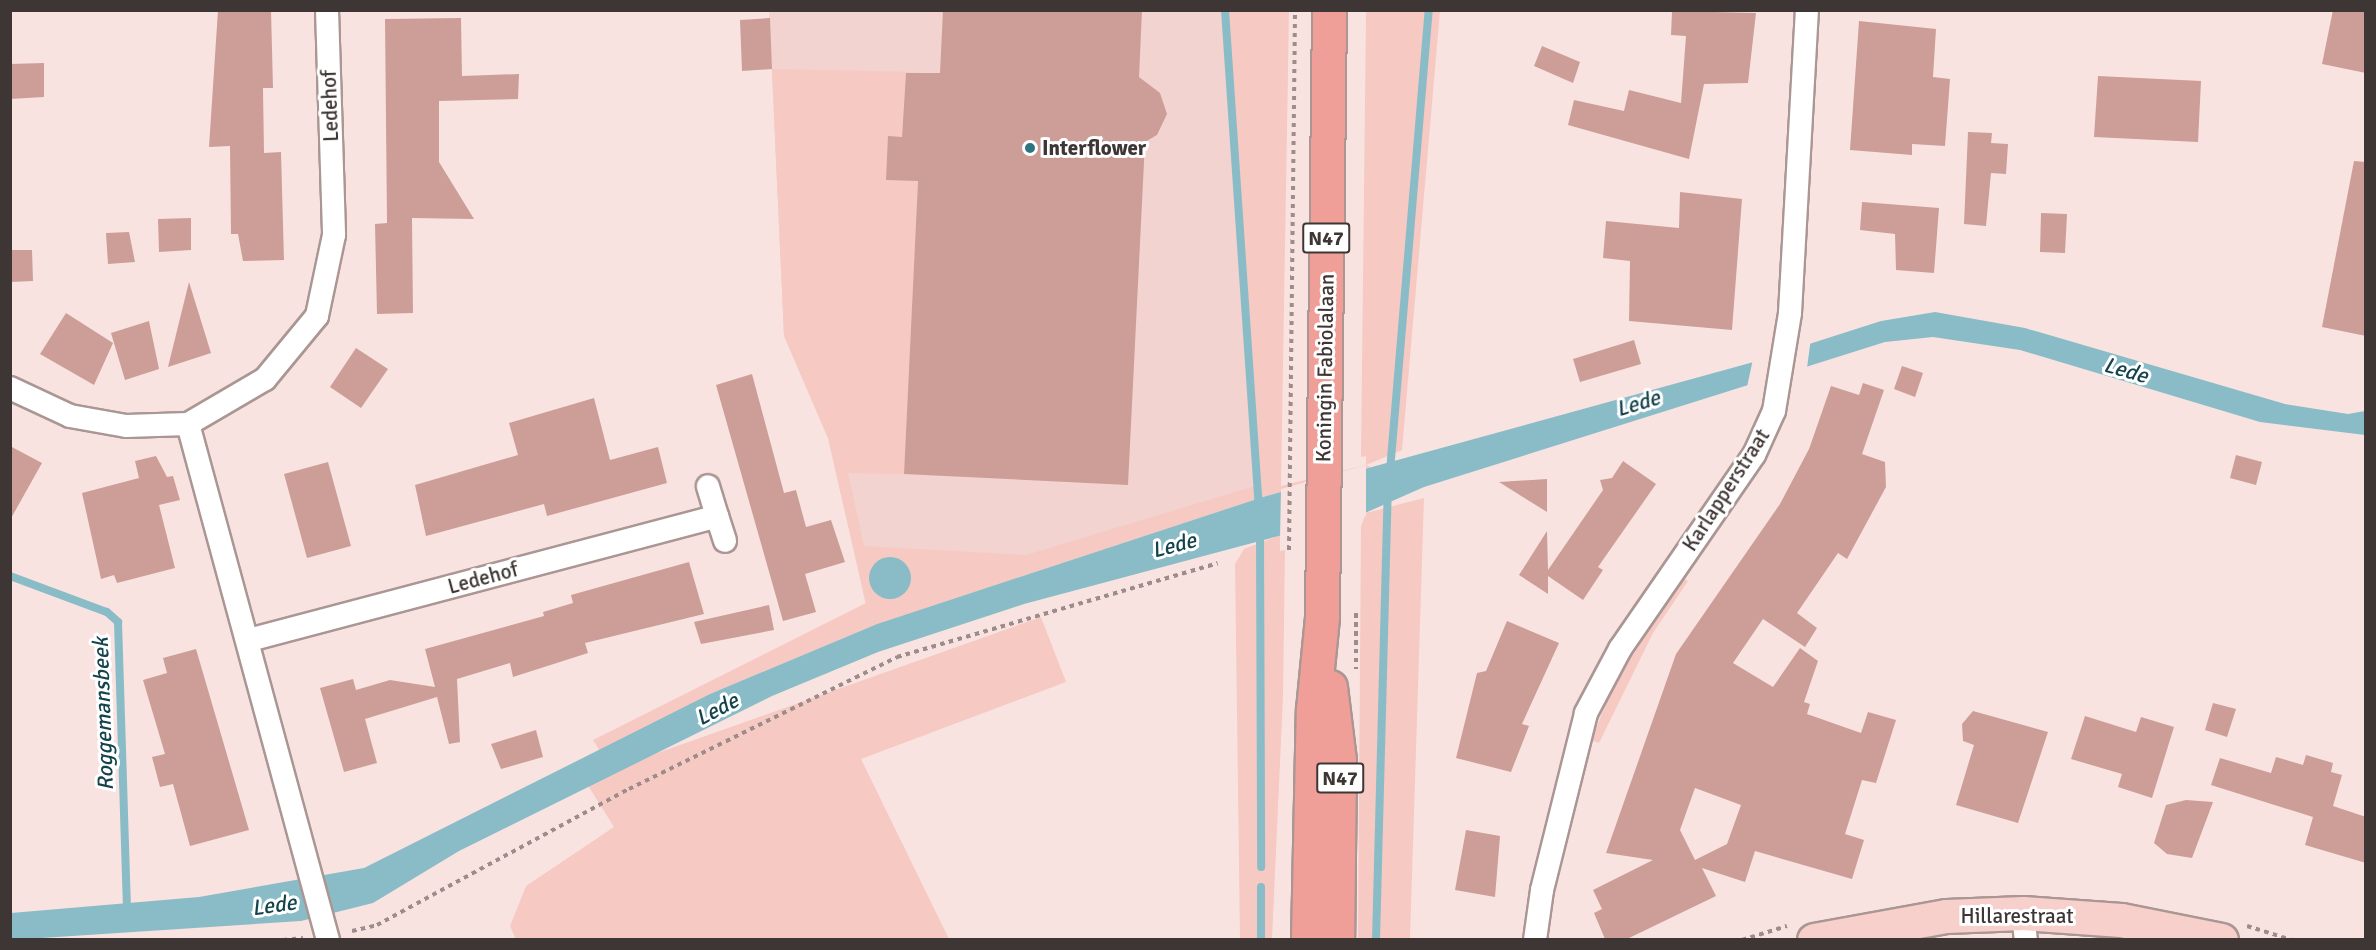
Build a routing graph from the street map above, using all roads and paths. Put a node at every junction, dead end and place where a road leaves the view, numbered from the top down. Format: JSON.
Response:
{"nodes":[{"id":1,"x":327,"y":10,"type":"edge"},
{"id":2,"x":1295,"y":10,"type":"edge"},
{"id":3,"x":1329,"y":10,"type":"edge"},
{"id":4,"x":1807,"y":10,"type":"edge"},
{"id":5,"x":10,"y":388,"type":"edge"},
{"id":6,"x":188,"y":424,"type":"junction"},
{"id":7,"x":708,"y":486,"type":"dead end"},
{"id":8,"x":717,"y":516,"type":"junction"},
{"id":9,"x":724,"y":541,"type":"dead end"},
{"id":10,"x":1289,"y":548,"type":"dead end"},
{"id":11,"x":1218,"y":563,"type":"dead end"},
{"id":12,"x":1322,"y":617,"type":"junction"},
{"id":13,"x":249,"y":640,"type":"junction"},
{"id":14,"x":2025,"y":926,"type":"edge"},
{"id":15,"x":326,"y":933,"type":"edge"},
{"id":16,"x":283,"y":939,"type":"edge"},
{"id":17,"x":1308,"y":939,"type":"edge"},
{"id":18,"x":1337,"y":939,"type":"edge"},
{"id":19,"x":1535,"y":939,"type":"edge"},
{"id":20,"x":1814,"y":939,"type":"edge"},
{"id":21,"x":2221,"y":939,"type":"edge"}],
"edges":[{"from":1,"to":6,"type":"street","name":"Ledehof"},
{"from":2,"to":10,"type":"path"},
{"from":3,"to":12,"type":"main road","name":"Koningin Fabiolalaan","number":"N47"},
{"from":4,"to":19,"type":"street","name":"Karlapperstraat"},
{"from":5,"to":6,"type":"street","name":"Ledehof"},
{"from":6,"to":13,"type":"street"},
{"from":7,"to":8,"type":"street"},
{"from":8,"to":9,"type":"street"},
{"from":8,"to":13,"type":"street","name":"Ledehof"},
{"from":11,"to":15,"type":"path"},
{"from":12,"to":17,"type":"main road","name":"Koningin Fabiolalaan","number":"N47"},
{"from":12,"to":18,"type":"main road","name":"Koningin Fabiolalaan","number":"N47"},
{"from":13,"to":15,"type":"street"},
{"from":14,"to":20,"type":"street","name":"Hillarestraat"},
{"from":14,"to":21,"type":"street","name":"Hillarestraat"},
{"from":15,"to":16,"type":"path"}]}
